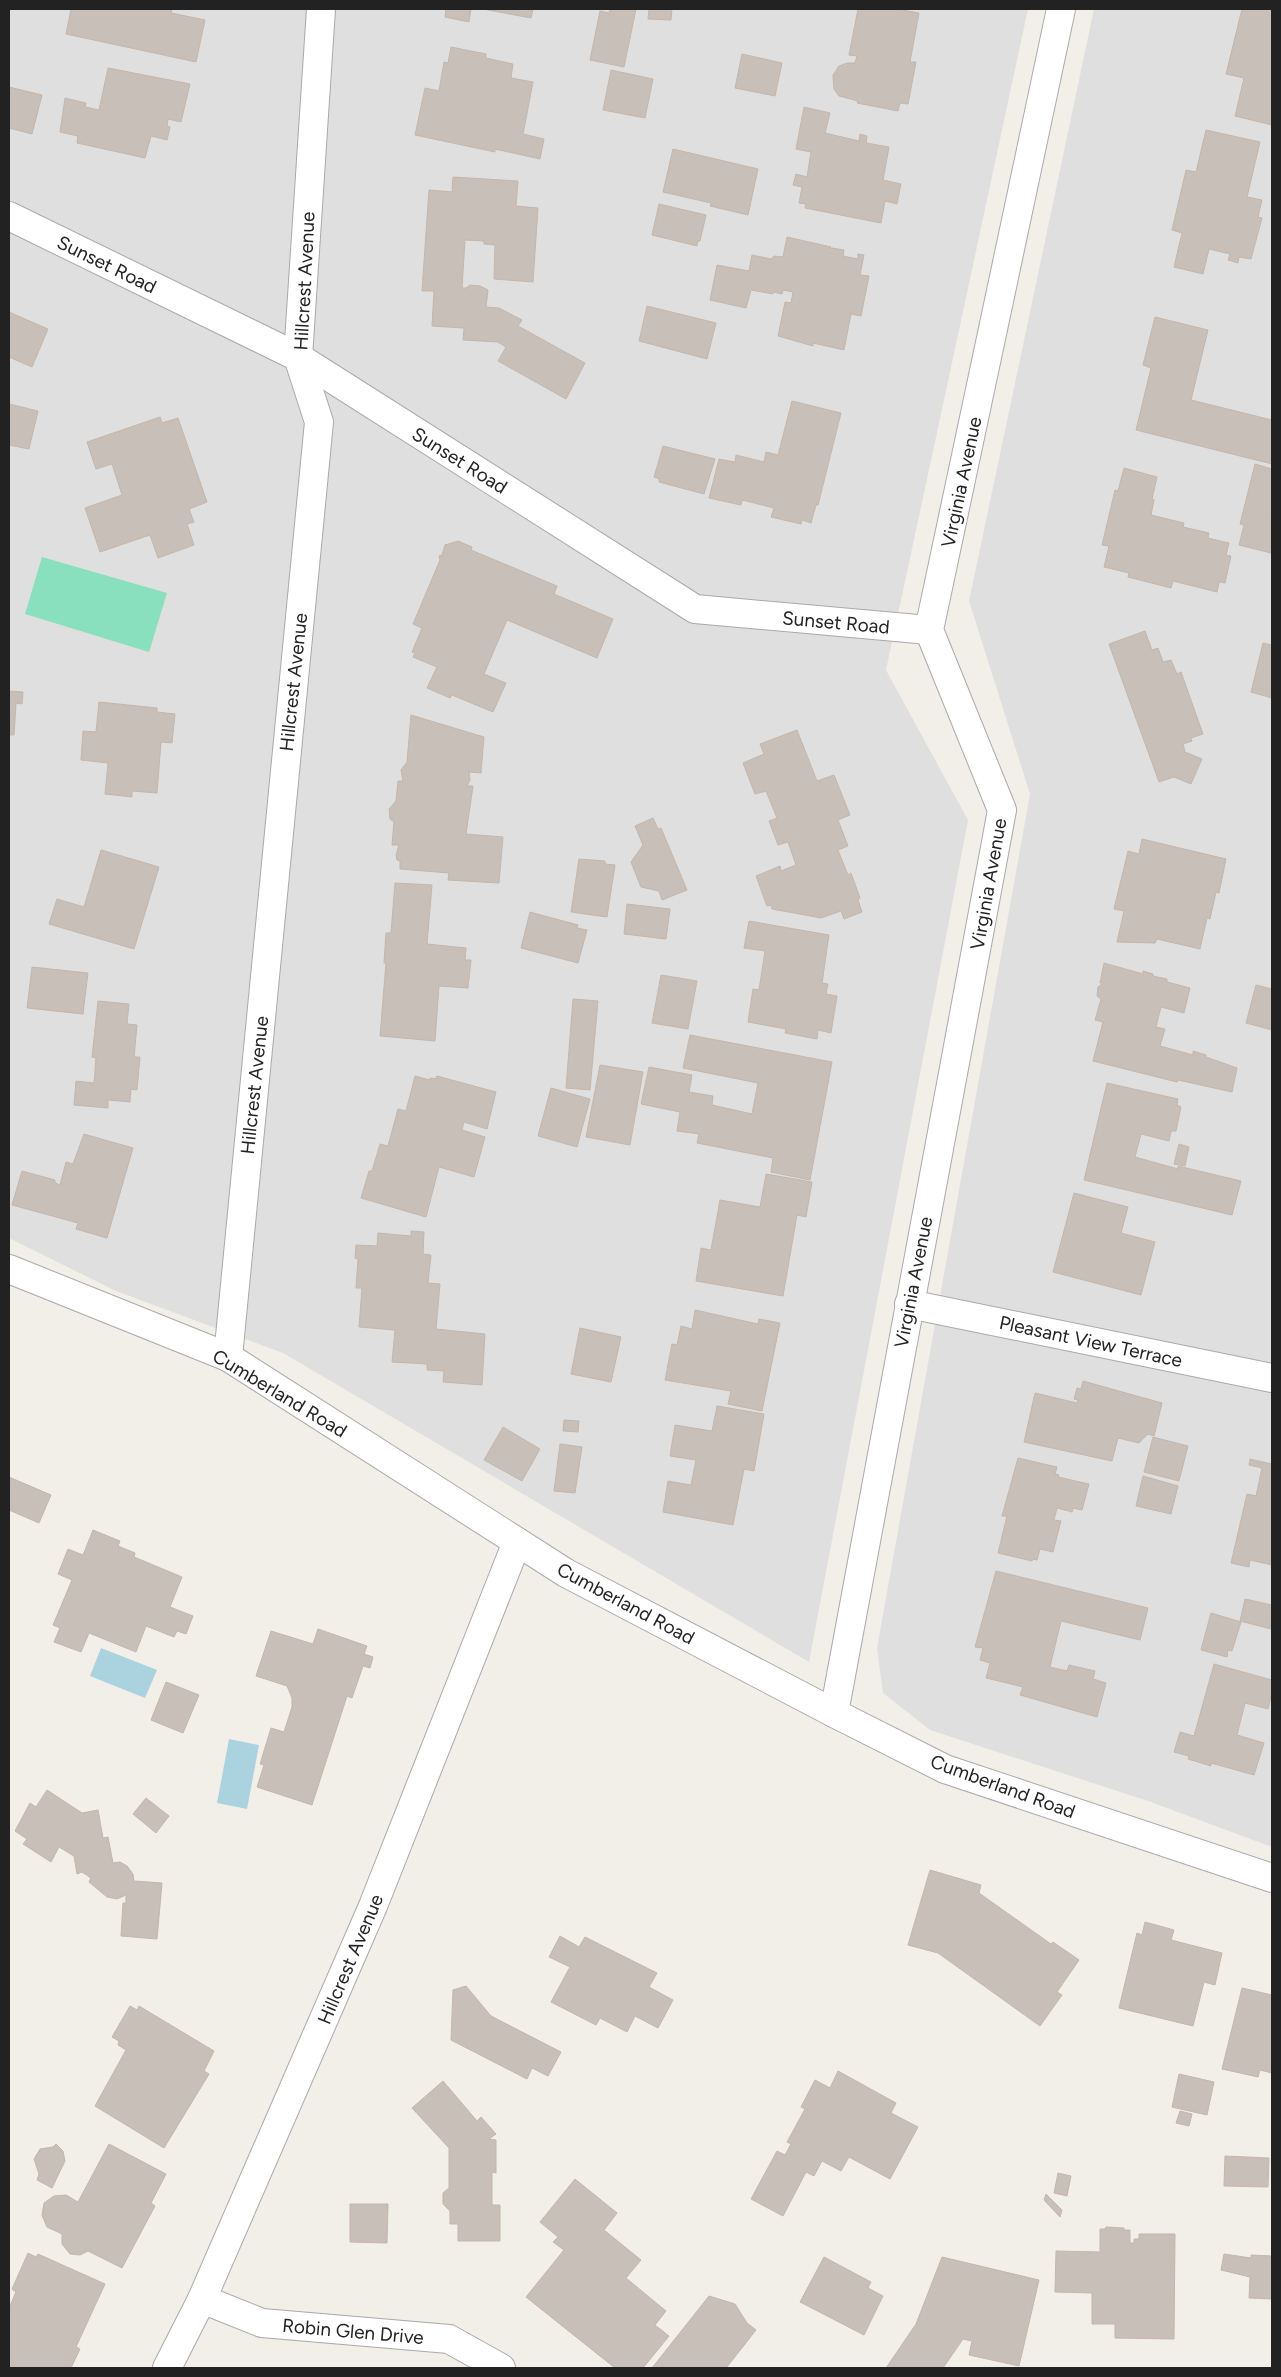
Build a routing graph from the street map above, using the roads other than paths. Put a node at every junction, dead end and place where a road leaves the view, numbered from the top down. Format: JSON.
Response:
{"nodes":[{"id":1,"x":321,"y":9,"type":"edge"},
{"id":2,"x":1061,"y":9,"type":"edge"},
{"id":3,"x":9,"y":216,"type":"edge"},
{"id":4,"x":298,"y":357,"type":"junction"},
{"id":5,"x":930,"y":630,"type":"junction"},
{"id":6,"x":9,"y":1269,"type":"edge"},
{"id":7,"x":909,"y":1304,"type":"junction"},
{"id":8,"x":228,"y":1357,"type":"junction"},
{"id":9,"x":1272,"y":1378,"type":"edge"},
{"id":10,"x":517,"y":1542,"type":"junction"},
{"id":11,"x":834,"y":1713,"type":"junction"},
{"id":12,"x":1272,"y":1878,"type":"edge"},
{"id":13,"x":202,"y":2299,"type":"junction"},
{"id":14,"x":167,"y":2368,"type":"edge"},
{"id":15,"x":501,"y":2368,"type":"edge"}],
"edges":[{"from":1,"to":4,"type":"street","name":"Hillcrest Avenue"},
{"from":2,"to":5,"type":"street","name":"Virginia Avenue"},
{"from":3,"to":4,"type":"street","name":"Sunset Road"},
{"from":4,"to":5,"type":"street","name":"Sunset Road"},
{"from":4,"to":8,"type":"street","name":"Hillcrest Avenue"},
{"from":5,"to":7,"type":"street","name":"Virginia Avenue"},
{"from":6,"to":8,"type":"street","name":"Cumberland Road"},
{"from":7,"to":9,"type":"street","name":"Pleasant View Terrace"},
{"from":7,"to":11,"type":"street","name":"Virginia Avenue"},
{"from":8,"to":10,"type":"street","name":"Cumberland Road"},
{"from":10,"to":11,"type":"street","name":"Cumberland Road"},
{"from":10,"to":13,"type":"street","name":"Hillcrest Avenue"},
{"from":11,"to":12,"type":"street","name":"Cumberland Road"},
{"from":13,"to":14,"type":"street","name":"Hillcrest Avenue"},
{"from":13,"to":15,"type":"street","name":"Robin Glen Drive"}]}
